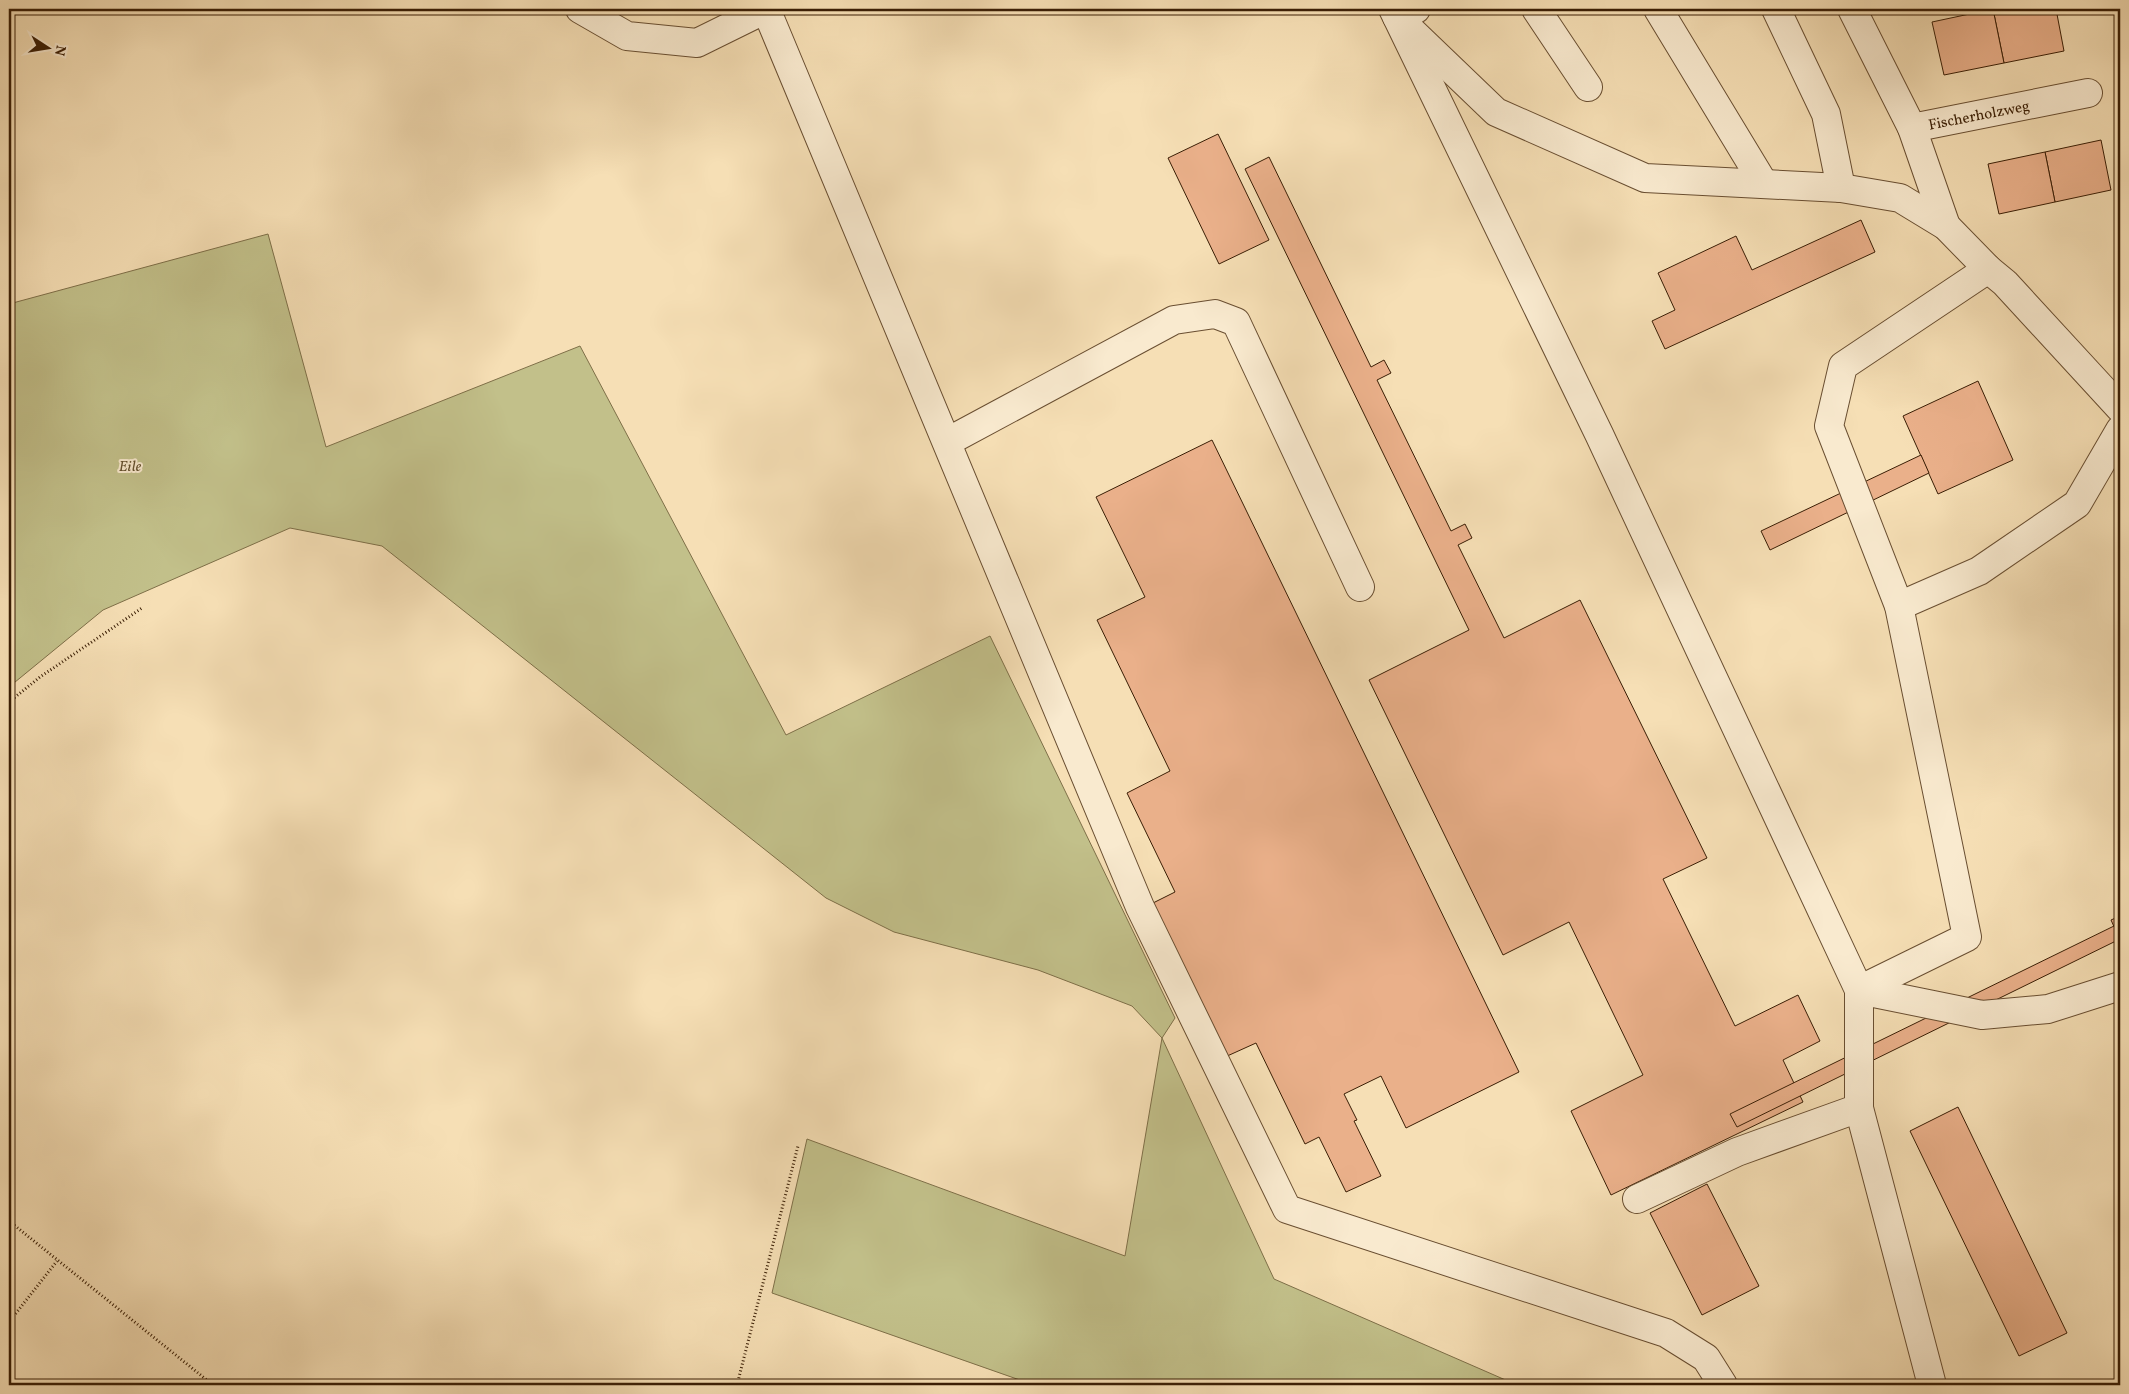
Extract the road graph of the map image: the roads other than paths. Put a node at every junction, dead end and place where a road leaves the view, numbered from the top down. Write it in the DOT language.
graph roads {
  1 [pos="580,9"];
  2 [pos="766,9"];
  3 [pos="1536,9"];
  4 [pos="1658,9"];
  5 [pos="1776,9"];
  6 [pos="1852,9"];
  7 [pos="1402,11"];
  8 [pos="1588,87"];
  9 [pos="2088,93"];
  10 [pos="1912,128"];
  11 [pos="1764,184"];
  12 [pos="1841,188"];
  13 [pos="1946,226"];
  14 [pos="1988,269"];
  15 [pos="2120,408"];
  16 [pos="2120,430"];
  17 [pos="946,442"];
  18 [pos="1360,587"];
  19 [pos="1900,606"];
  20 [pos="2120,986"];
  21 [pos="1859,990"];
  22 [pos="1859,1108"];
  23 [pos="1637,1199"];
  24 [pos="1723,1385"];
  25 [pos="1932,1385"];
  1 -- 2 [label="lane"];
  2 -- 17 [label="lane"];
  3 -- 8 [label="lane"];
  4 -- 11 [label="lane"];
  5 -- 12 [label="lane"];
  6 -- 10 [label="lane, Fischerholzweg"];
  7 -- 11 [label="lane"];
  7 -- 21 [label="lane"];
  9 -- 10 [label="lane, Fischerholzweg"];
  10 -- 13 [label="lane"];
  11 -- 12 [label="lane"];
  12 -- 13 [label="lane"];
  13 -- 14 [label="lane"];
  14 -- 15 [label="lane"];
  14 -- 19 [label="lane"];
  16 -- 19 [label="lane"];
  17 -- 18 [label="lane"];
  17 -- 24 [label="lane"];
  19 -- 21 [label="lane"];
  20 -- 21 [label="lane"];
  21 -- 22 [label="lane"];
  22 -- 23 [label="lane"];
  22 -- 25 [label="lane"];
}
